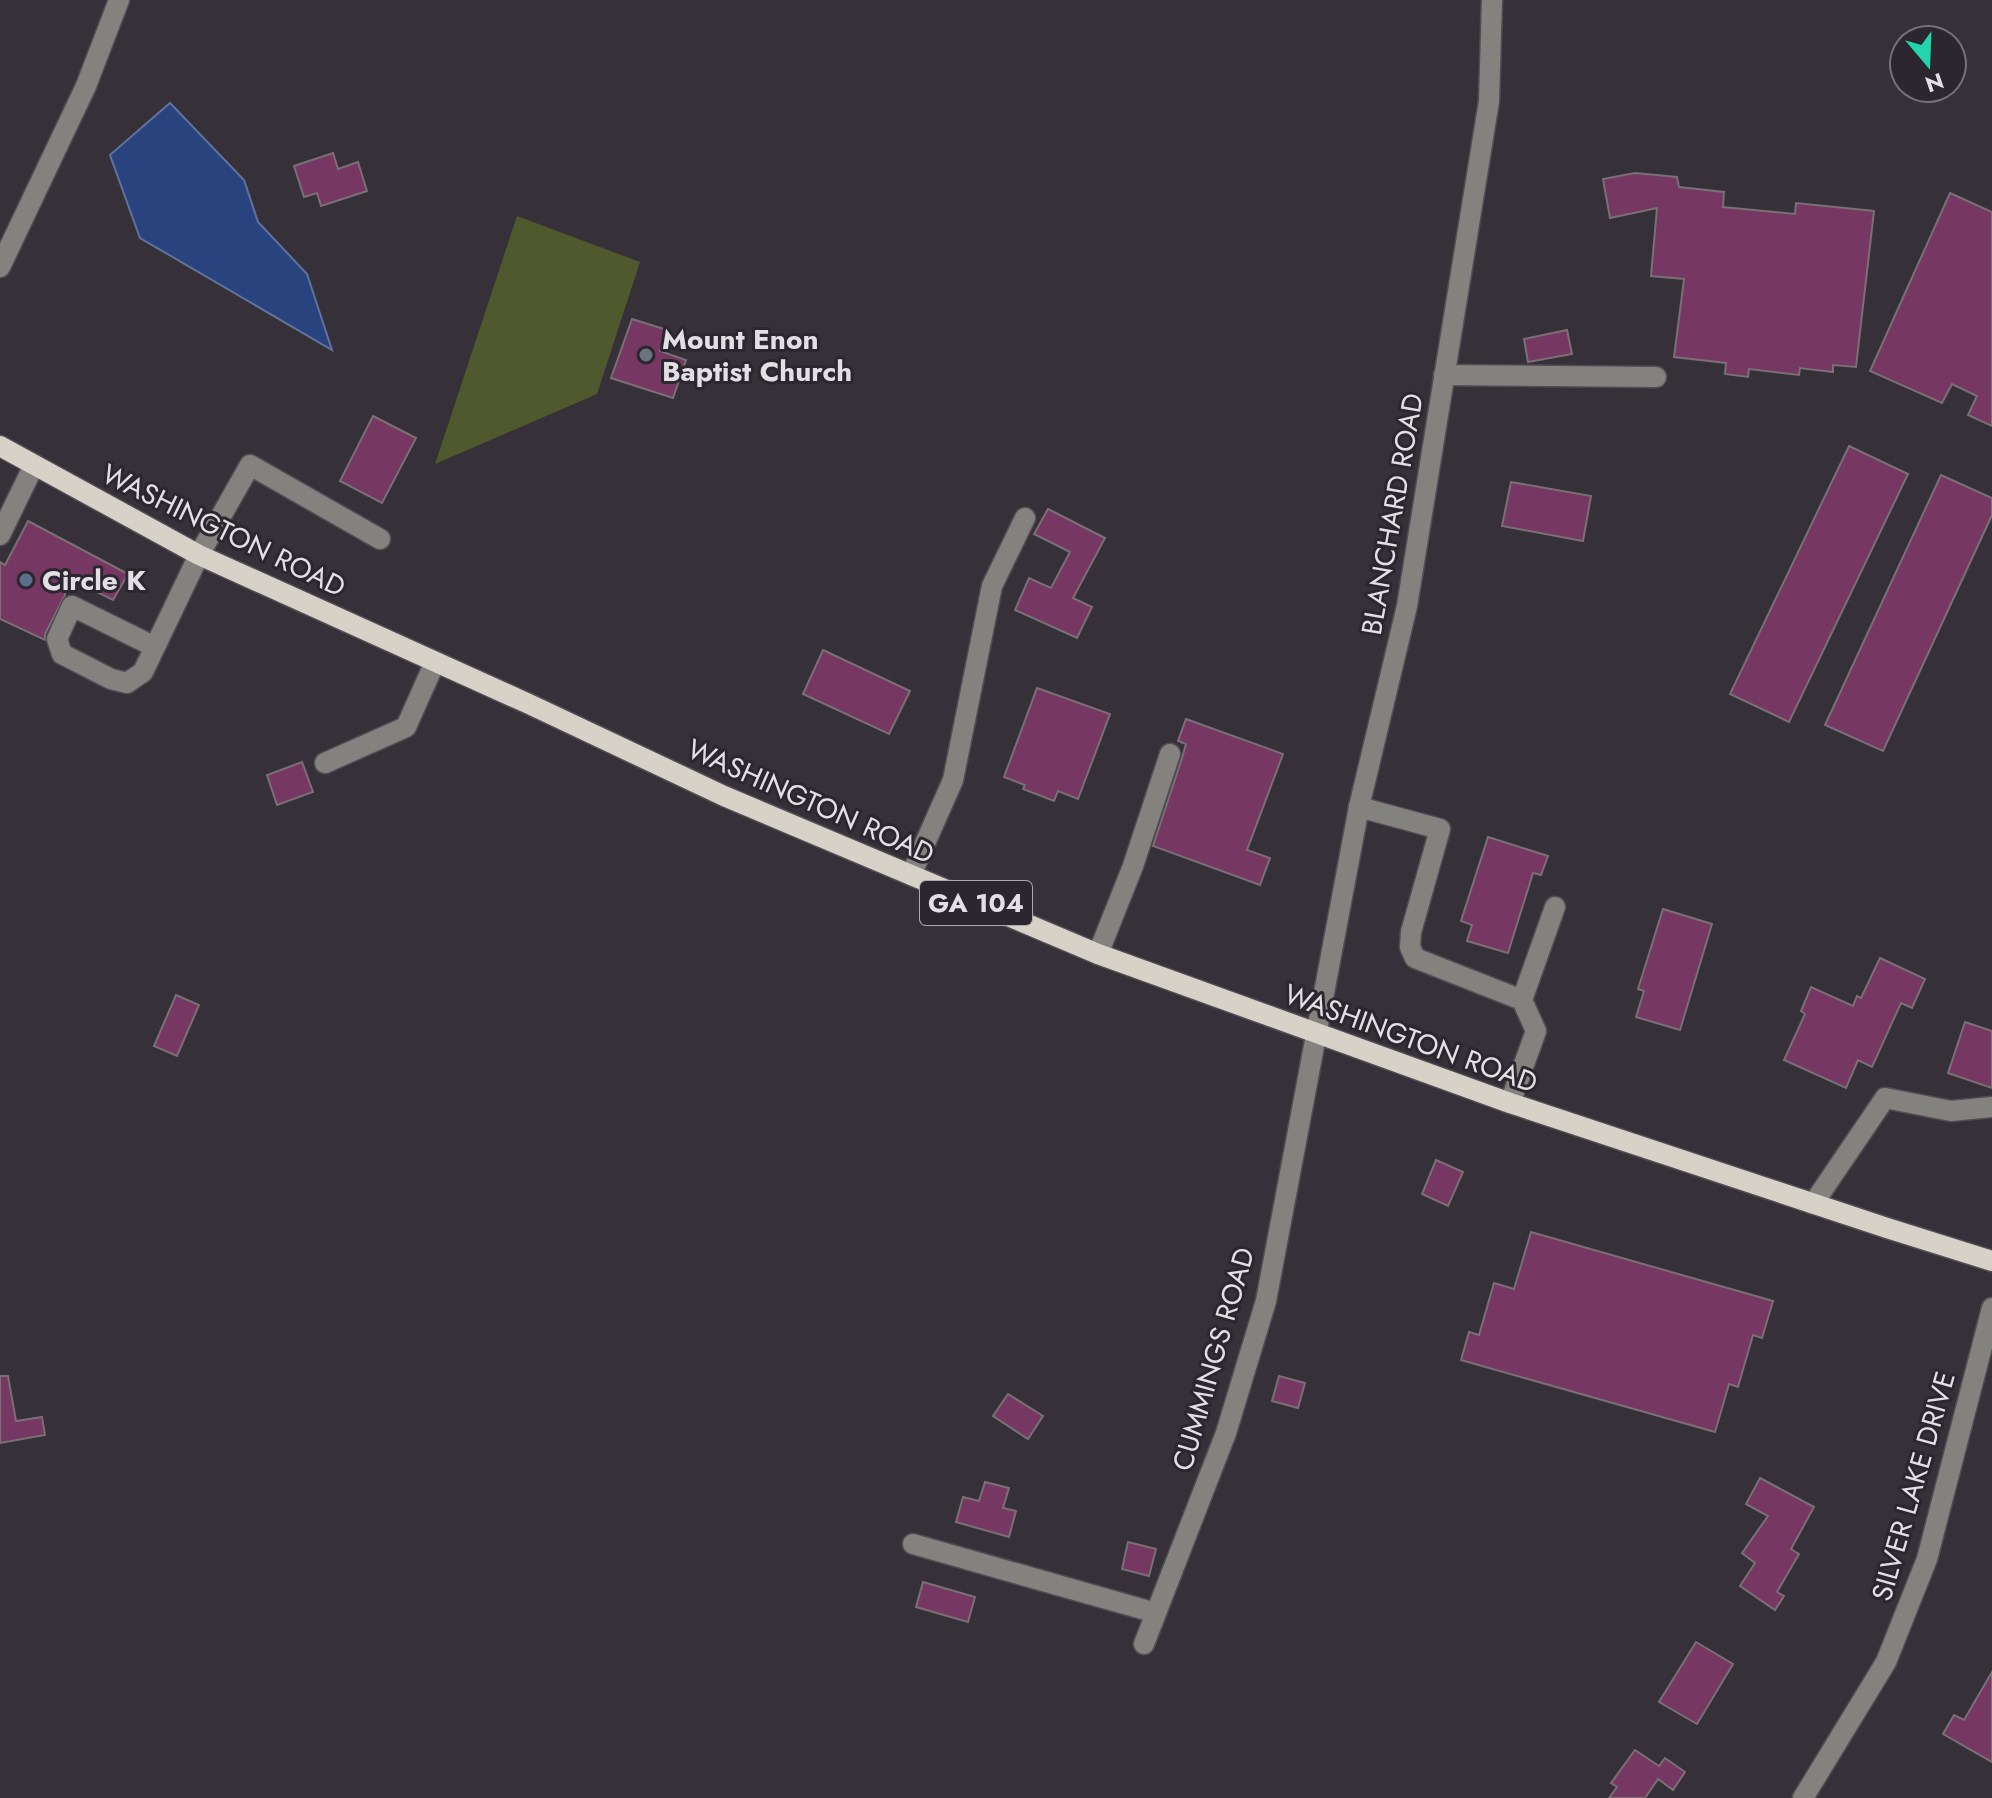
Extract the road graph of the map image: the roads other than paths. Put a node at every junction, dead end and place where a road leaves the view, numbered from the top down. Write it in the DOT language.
graph roads {
  1 [pos="119,0"];
  2 [pos="1492,0"];
  3 [pos="0,267"];
  4 [pos="1444,375"];
  5 [pos="1656,377"];
  6 [pos="0,446"];
  7 [pos="34,465"];
  8 [pos="1025,518"];
  9 [pos="0,535"];
  10 [pos="380,539"];
  11 [pos="199,555"];
  12 [pos="155,647"];
  13 [pos="435,662"];
  14 [pos="1170,754"];
  15 [pos="325,763"];
  16 [pos="1359,807"];
  17 [pos="911,875"];
  18 [pos="1555,907"];
  19 [pos="1098,954"];
  20 [pos="1522,1000"];
  21 [pos="1315,1033"];
  22 [pos="1510,1103"];
  23 [pos="1992,1107"];
  24 [pos="1813,1204"];
  25 [pos="1992,1261"];
  26 [pos="1992,1308"];
  27 [pos="913,1544"];
  28 [pos="1156,1613"];
  29 [pos="1144,1644"];
  30 [pos="1803,1798"];
  1 -- 3 [label="street"];
  2 -- 4 [label="street, BLANCHARD ROAD"];
  4 -- 5 [label="street"];
  4 -- 16 [label="street, BLANCHARD ROAD"];
  6 -- 7 [label="main road, WASHINGTON ROAD / GA 104"];
  7 -- 9 [label="street"];
  7 -- 11 [label="main road, WASHINGTON ROAD / GA 104"];
  8 -- 17 [label="street"];
  10 -- 11 [label="street"];
  11 -- 12 [label="street"];
  11 -- 13 [label="main road, WASHINGTON ROAD / GA 104"];
  12 -- 12 [label="street"];
  13 -- 15 [label="street"];
  13 -- 17 [label="main road, WASHINGTON ROAD / GA 104"];
  14 -- 19 [label="street"];
  16 -- 20 [label="street"];
  16 -- 21 [label="street, BLANCHARD ROAD"];
  17 -- 19 [label="main road, WASHINGTON ROAD / GA 104"];
  18 -- 20 [label="street"];
  19 -- 21 [label="main road, WASHINGTON ROAD / GA 104"];
  20 -- 22 [label="street"];
  21 -- 22 [label="main road, WASHINGTON ROAD / GA 104"];
  21 -- 28 [label="street, CUMMINGS ROAD"];
  22 -- 24 [label="main road, WASHINGTON ROAD / GA 104"];
  23 -- 24 [label="street"];
  24 -- 25 [label="main road, WASHINGTON ROAD / GA 104"];
  26 -- 30 [label="street, SILVER LAKE DRIVE"];
  27 -- 28 [label="street"];
  28 -- 29 [label="street, CUMMINGS ROAD"];
}
